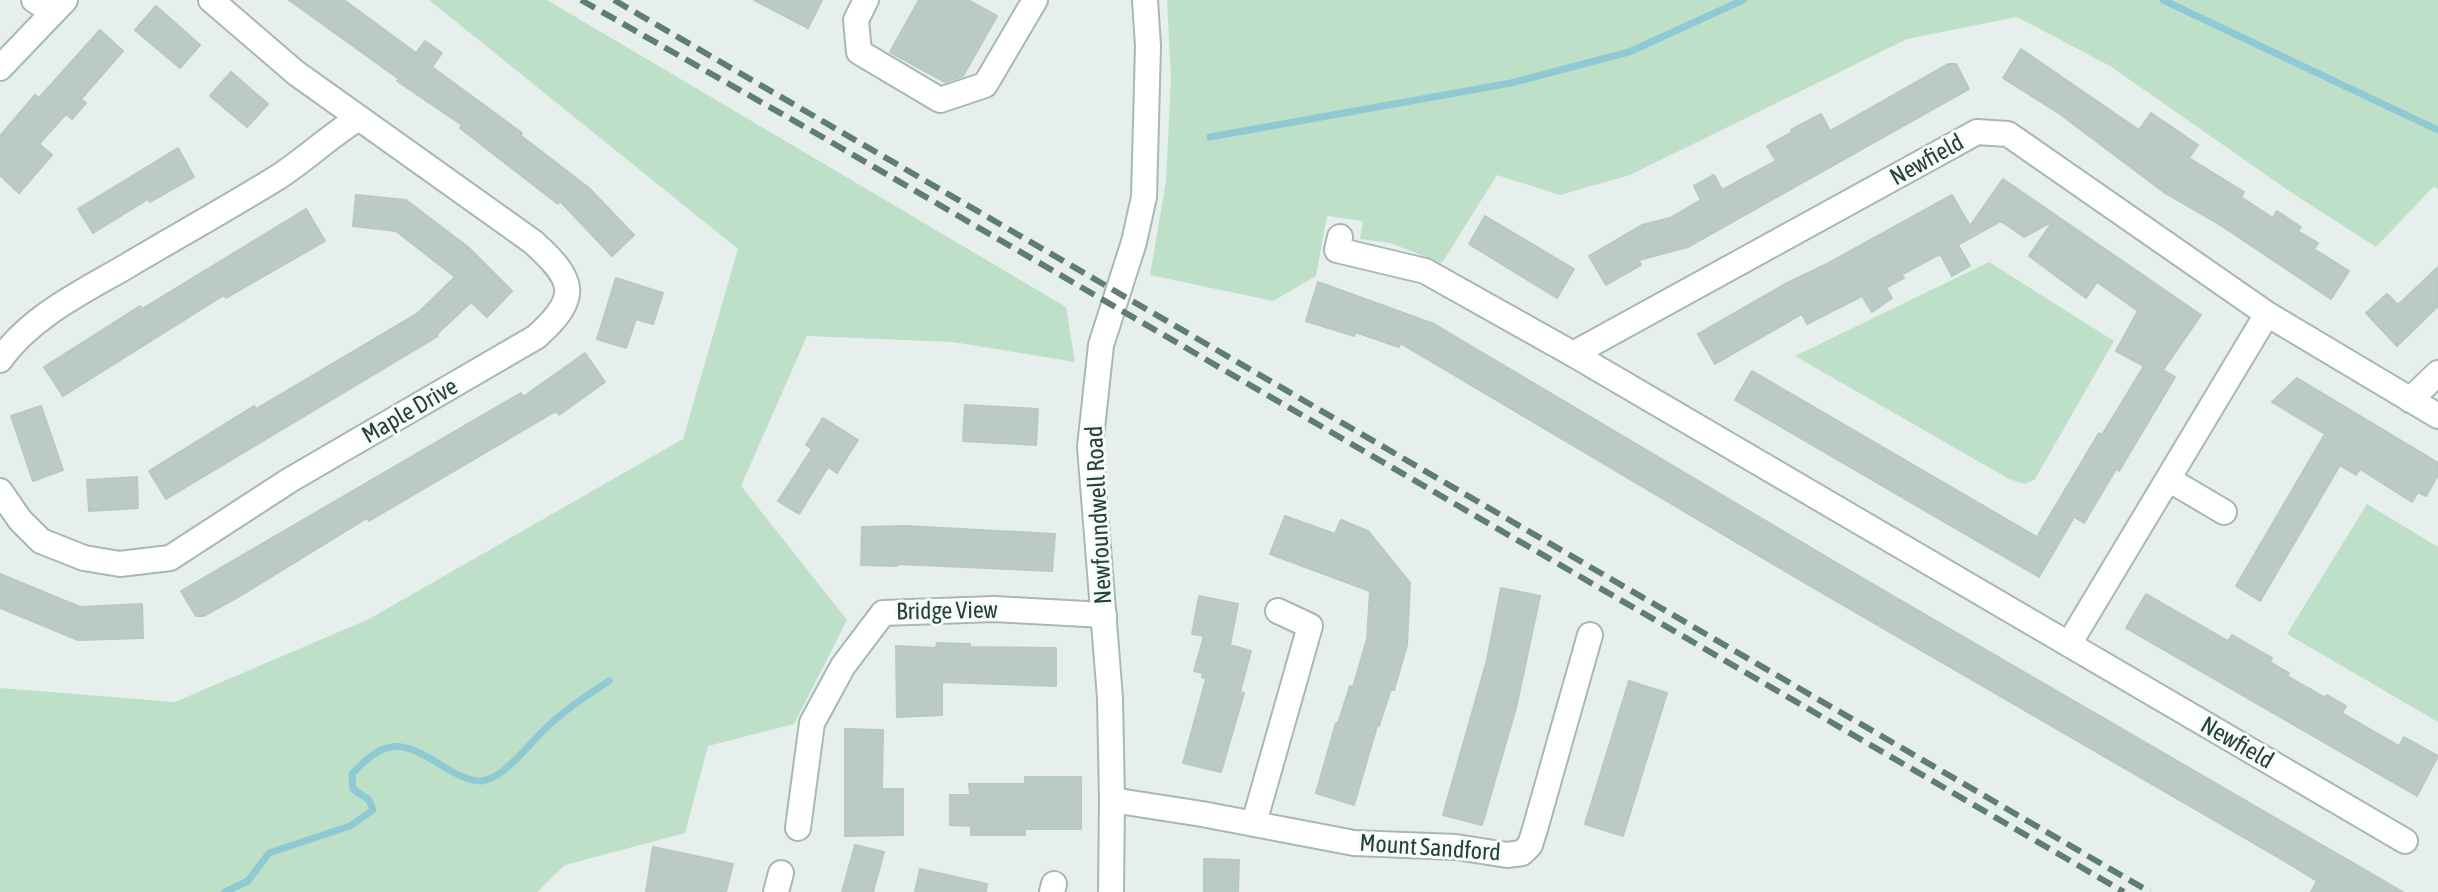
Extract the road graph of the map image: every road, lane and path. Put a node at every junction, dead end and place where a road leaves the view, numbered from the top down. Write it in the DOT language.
graph roads {
  1 [pos="211,0"];
  2 [pos="866,0"];
  3 [pos="1035,0"];
  4 [pos="1145,0"];
  5 [pos="51,4"];
  6 [pos="0,68"];
  7 [pos="359,118"];
  8 [pos="1340,237"];
  9 [pos="2267,314"];
  10 [pos="1573,354"];
  11 [pos="0,360"];
  12 [pos="2438,373"];
  13 [pos="2410,400"];
  14 [pos="2438,416"];
  15 [pos="2168,479"];
  16 [pos="0,491"];
  17 [pos="2224,512"];
  18 [pos="1278,611"];
  19 [pos="1104,615"];
  20 [pos="1590,635"];
  21 [pos="2069,644"];
  22 [pos="1112,800"];
  23 [pos="1254,823"];
  24 [pos="798,828"];
  25 [pos="2405,841"];
  26 [pos="1111,892"];
  1 -- 7 [label="street, Maple Drive"];
  2 -- 3 [label="street"];
  4 -- 19 [label="street, Newfoundwell Road"];
  5 -- 6 [label="street"];
  7 -- 11 [label="street"];
  7 -- 16 [label="street, Maple Drive"];
  8 -- 10 [label="street, Newfield"];
  9 -- 10 [label="street, Newfield"];
  9 -- 13 [label="street, Newfield"];
  9 -- 15 [label="street"];
  10 -- 21 [label="street, Newfield"];
  12 -- 13 [label="street"];
  13 -- 14 [label="street, Newfield"];
  15 -- 17 [label="street"];
  15 -- 21 [label="street"];
  18 -- 23 [label="street"];
  19 -- 22 [label="street, Newfoundwell Road"];
  19 -- 24 [label="street, Bridge View"];
  20 -- 23 [label="street, Mount Sandford"];
  21 -- 25 [label="street, Newfield"];
  22 -- 23 [label="street, Mount Sandford"];
  22 -- 26 [label="street, Newfoundwell Road"];
}
